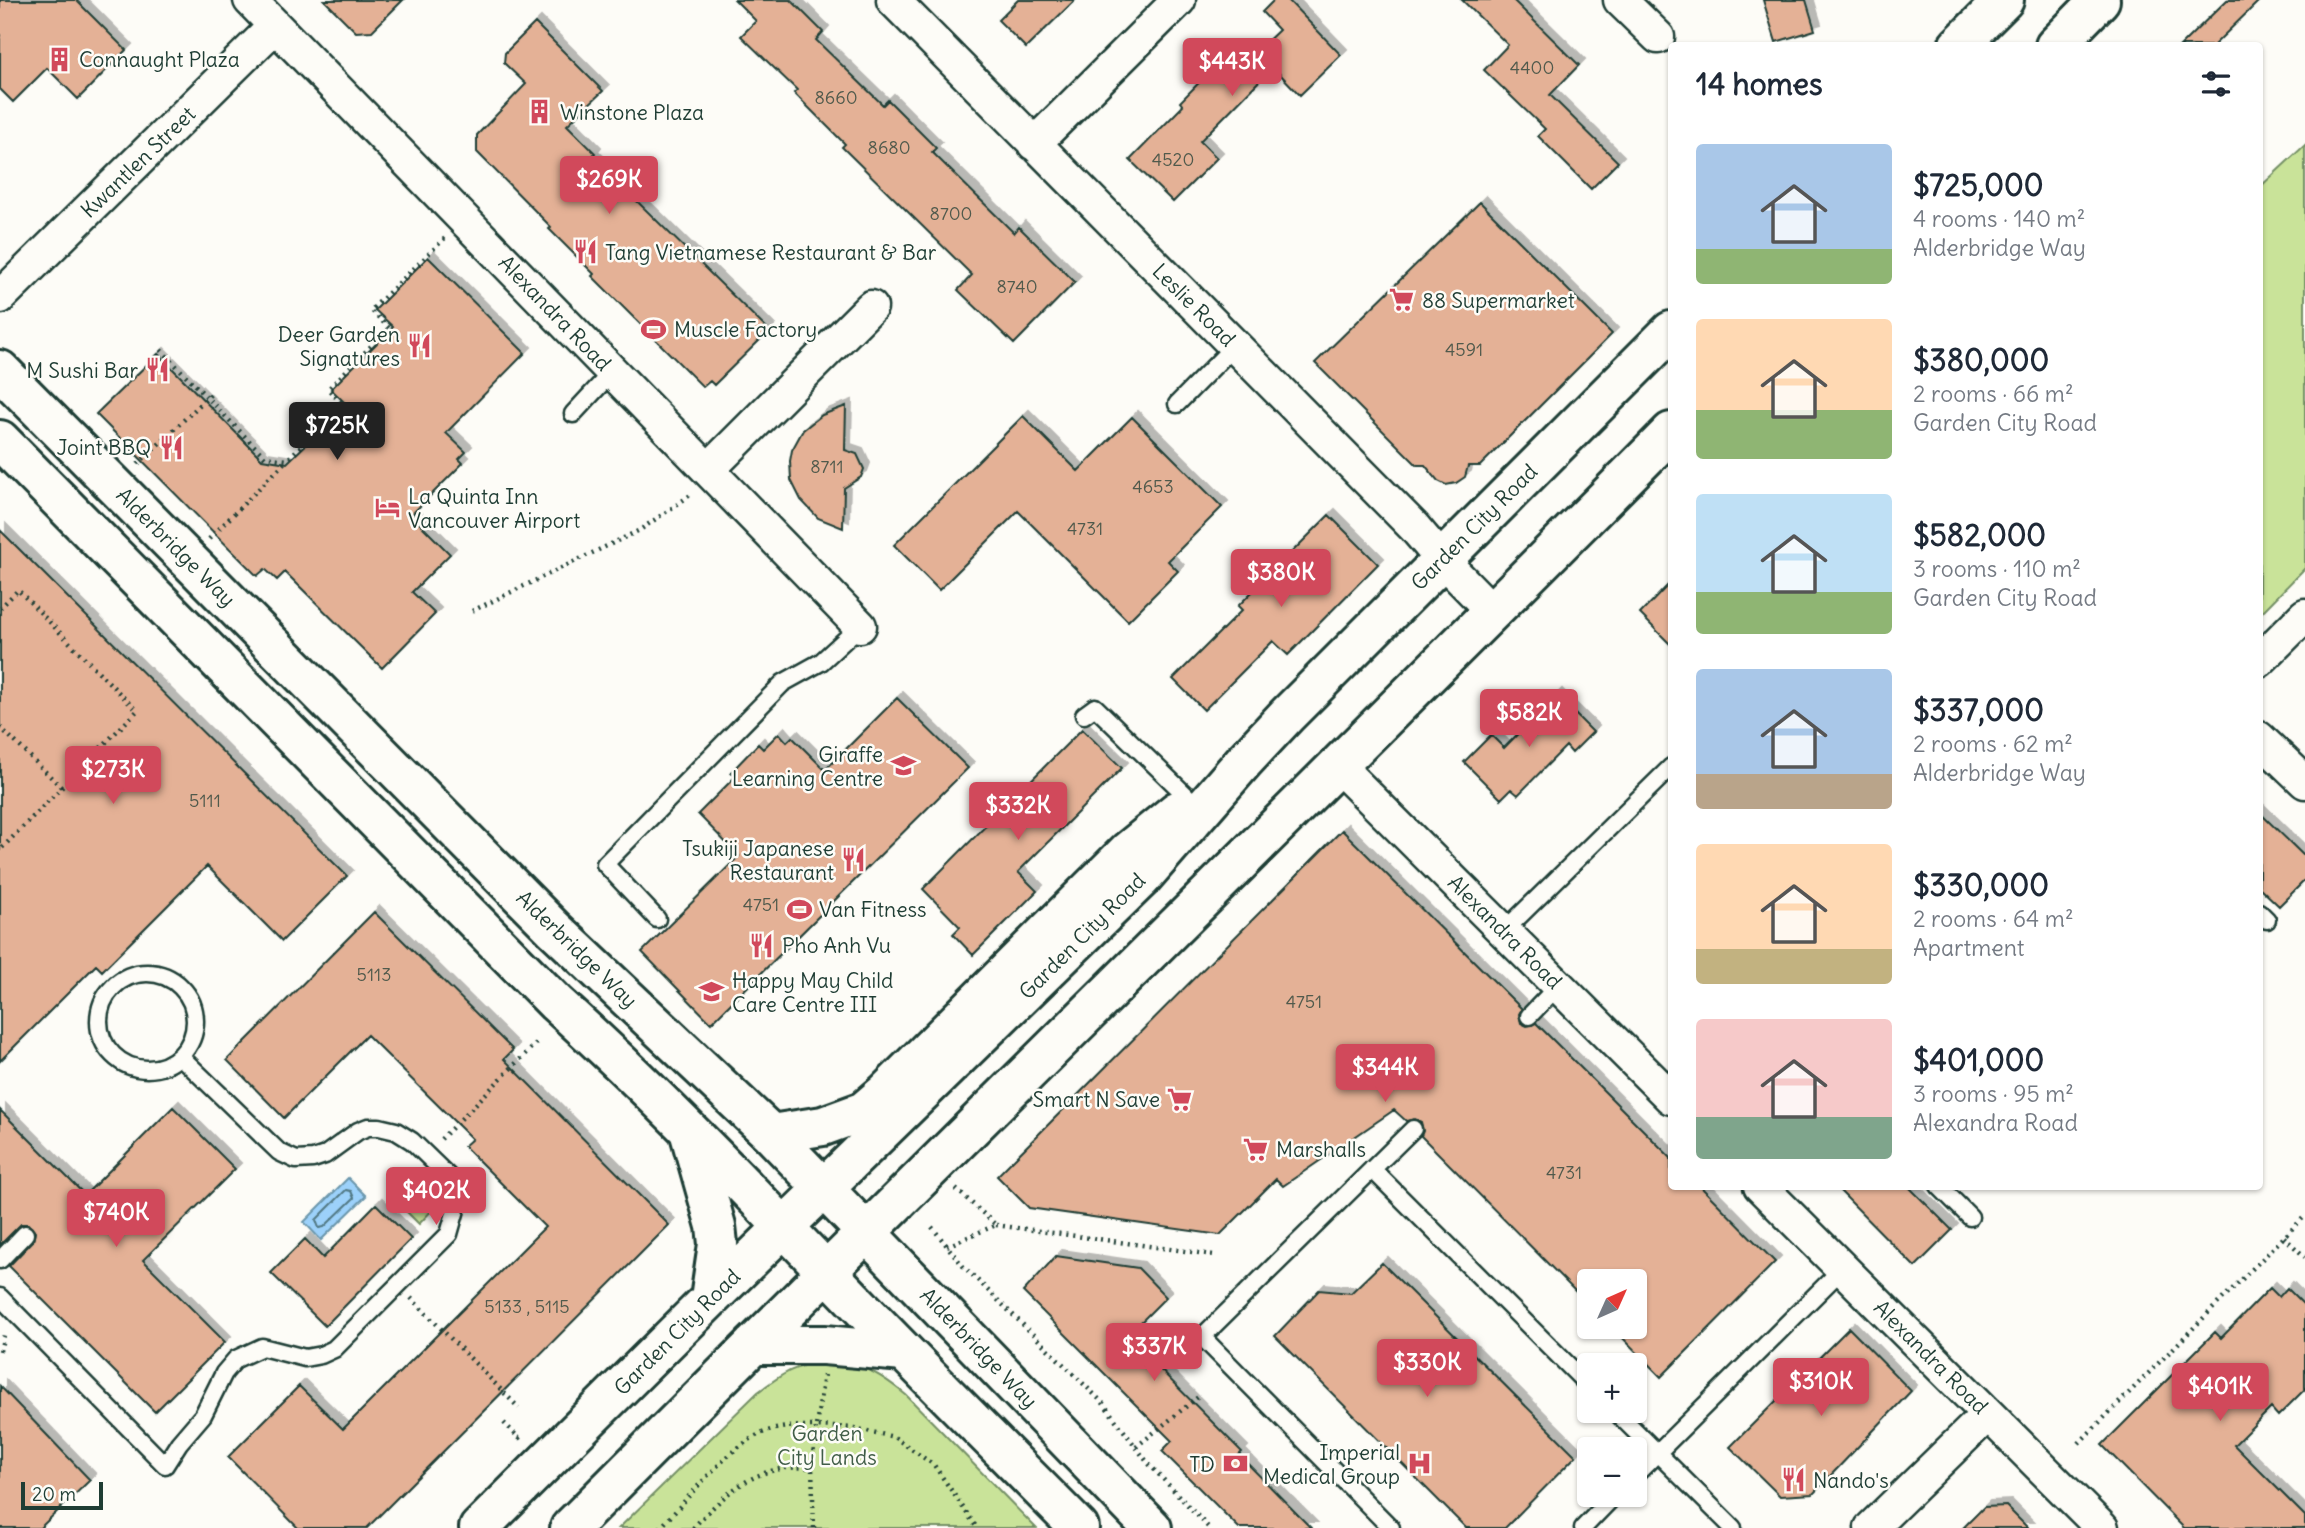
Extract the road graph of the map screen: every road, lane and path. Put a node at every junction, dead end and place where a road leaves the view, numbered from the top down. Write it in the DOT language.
graph roads {
  1 [pos="250,0"];
  2 [pos="892,0"];
  3 [pos="1179,0"];
  4 [pos="1620,0"];
  5 [pos="2004,0"];
  6 [pos="2100,0"];
  7 [pos="275,26"];
  8 [pos="1658,37"];
  9 [pos="1962,42"];
  10 [pos="2058,42"];
  11 [pos="1034,145"];
  12 [pos="446,237"];
  13 [pos="0,297"];
  14 [pos="871,307"];
  15 [pos="1668,334"];
  16 [pos="1235,345"];
  17 [pos="160,350"];
  18 [pos="0,370"];
  19 [pos="612,372"];
  20 [pos="213,391"];
  21 [pos="207,397"];
  22 [pos="1177,404"];
  23 [pos="573,414"];
  24 [pos="1668,435"];
  25 [pos="0,440"];
  26 [pos="287,460"];
  27 [pos="133,469"];
  28 [pos="708,470"];
  29 [pos="205,542"];
  30 [pos="1442,560"];
  31 [pos="0,608"];
  32 [pos="472,611"];
  33 [pos="1493,612"];
  34 [pos="2305,615"];
  35 [pos="860,626"];
  36 [pos="2263,657"];
  37 [pos="1084,715"];
  38 [pos="0,727"];
  39 [pos="2263,742"];
  40 [pos="1338,766"];
  41 [pos="1668,770"];
  42 [pos="2305,782"];
  43 [pos="62,788"];
  44 [pos="1196,805"];
  45 [pos="0,850"];
  46 [pos="657,919"];
  47 [pos="1504,931"];
  48 [pos="1558,986"];
  49 [pos="1529,1016"];
  50 [pos="536,1042"];
  51 [pos="180,1056"];
  52 [pos="1668,1095"];
  53 [pos="689,1128"];
  54 [pos="1413,1129"];
  55 [pos="771,1134"];
  56 [pos="425,1154"];
  57 [pos="1372,1170"];
  58 [pos="824,1188"];
  59 [pos="956,1188"];
  60 [pos="1764,1190"];
  61 [pos="1943,1190"];
  62 [pos="2305,1216"];
  63 [pos="1970,1217"];
  64 [pos="996,1225"];
  65 [pos="784,1227"];
  66 [pos="932,1227"];
  67 [pos="867,1232"];
  68 [pos="25,1234"];
  69 [pos="2284,1237"];
  70 [pos="947,1246"];
  71 [pos="1214,1255"];
  72 [pos="2305,1257"];
  73 [pos="0,1260"];
  74 [pos="1842,1269"];
  75 [pos="826,1271"];
  76 [pos="398,1285"];
  77 [pos="0,1297"];
  78 [pos="709,1299"];
  79 [pos="7,1320"];
  80 [pos="753,1345"];
  81 [pos="0,1351"];
  82 [pos="904,1352"];
  83 [pos="825,1367"];
  84 [pos="1577,1373"];
  85 [pos="1198,1397"];
  86 [pos="519,1408"];
  87 [pos="1988,1414"];
  88 [pos="504,1423"];
  89 [pos="1627,1423"];
  90 [pos="816,1426"];
  91 [pos="527,1431"];
  92 [pos="2079,1443"];
  93 [pos="1136,1447"];
  94 [pos="1658,1454"];
  95 [pos="1647,1464"];
  96 [pos="812,1468"];
  97 [pos="1603,1507"];
  98 [pos="479,1528"];
  99 [pos="570,1528"];
  100 [pos="660,1528"];
  101 [pos="693,1528"];
  102 [pos="814,1528"];
  103 [pos="977,1528"];
  104 [pos="1079,1528"];
  105 [pos="1153,1528"];
  106 [pos="1209,1528"];
  107 [pos="1391,1528"];
  108 [pos="1583,1528"];
  109 [pos="1733,1528"];
  110 [pos="1871,1528"];
  111 [pos="2102,1528"];
  1 -- 7 [label="street, Alexandra Road"];
  2 -- 11 [label="street, Leslie Road"];
  3 -- 11 [label="street"];
  4 -- 8 [label="street"];
  5 -- 9 [label="main road"];
  6 -- 10 [label="main road"];
  7 -- 13 [label="street, Kwantlen Street"];
  7 -- 19 [label="street, Alexandra Road"];
  11 -- 16 [label="street, Leslie Road"];
  12 -- 26 [label="path"];
  14 -- 28 [label="street"];
  15 -- 30 [label="main road, Garden City Road"];
  16 -- 22 [label="lane"];
  16 -- 30 [label="street, Leslie Road"];
  17 -- 21 [label="path"];
  18 -- 55 [label="main road, Alderbridge Way"];
  19 -- 23 [label="lane"];
  19 -- 28 [label="street, Alexandra Road"];
  20 -- 21 [label="path"];
  21 -- 26 [label="path"];
  21 -- 27 [label="path"];
  24 -- 33 [label="main road"];
  25 -- 53 [label="main road"];
  26 -- 29 [label="path"];
  28 -- 32 [label="path"];
  28 -- 35 [label="street, Alexandra Road"];
  30 -- 33 [label="street, Leslie Road"];
  30 -- 44 [label="main road, Garden City Road"];
  31 -- 43 [label="path"];
  33 -- 40 [label="main road"];
  34 -- 36 [label="street"];
  35 -- 46 [label="lane"];
  37 -- 44 [label="lane"];
  38 -- 43 [label="path"];
  39 -- 42 [label="street"];
  40 -- 47 [label="street, Alexandra Road"];
  40 -- 67 [label="main road"];
  41 -- 47 [label="lane"];
  43 -- 45 [label="path"];
  44 -- 55 [label="main road"];
  44 -- 58 [label="main road, Garden City Road"];
  47 -- 48 [label="street, Alexandra Road"];
  48 -- 49 [label="lane"];
  48 -- 52 [label="street, Alexandra Road"];
  50 -- 56 [label="path"];
  51 -- 51 [label="lane"];
  51 -- 56 [label="lane"];
  53 -- 65 [label="main road"];
  53 -- 78 [label="main road"];
  54 -- 57 [label="lane"];
  55 -- 58 [label="main road, Alderbridge Way"];
  56 -- 76 [label="lane"];
  57 -- 84 [label="lane"];
  57 -- 107 [label="lane"];
  58 -- 65 [label="main road, Garden City Road"];
  58 -- 67 [label="main road, Alderbridge Way"];
  59 -- 64 [label="path"];
  60 -- 74 [label="street, Alexandra Road"];
  61 -- 63 [label="lane"];
  62 -- 69 [label="path"];
  64 -- 70 [label="path"];
  64 -- 71 [label="path"];
  65 -- 75 [label="main road"];
  65 -- 78 [label="main road, Garden City Road"];
  66 -- 70 [label="path"];
  67 -- 75 [label="main road"];
  67 -- 105 [label="main road, Alderbridge Way"];
  68 -- 73 [label="lane"];
  69 -- 72 [label="path"];
  69 -- 92 [label="path"];
  70 -- 93 [label="path"];
  74 -- 87 [label="street, Alexandra Road"];
  74 -- 94 [label="lane"];
  75 -- 80 [label="main road"];
  75 -- 82 [label="main road"];
  76 -- 77 [label="lane"];
  76 -- 86 [label="path"];
  78 -- 98 [label="main road, Garden City Road"];
  79 -- 81 [label="path"];
  80 -- 82 [label="main road"];
  80 -- 99 [label="main road"];
  82 -- 104 [label="main road"];
  83 -- 90 [label="path"];
  85 -- 93 [label="path"];
  87 -- 110 [label="street"];
  87 -- 111 [label="street, Alexandra Road"];
  88 -- 91 [label="path"];
  89 -- 94 [label="lane"];
  90 -- 96 [label="path"];
  90 -- 100 [label="path"];
  90 -- 103 [label="path"];
  93 -- 106 [label="path"];
  94 -- 95 [label="lane"];
  94 -- 109 [label="lane"];
  96 -- 101 [label="path"];
  96 -- 102 [label="path"];
  97 -- 108 [label="lane"];
}
